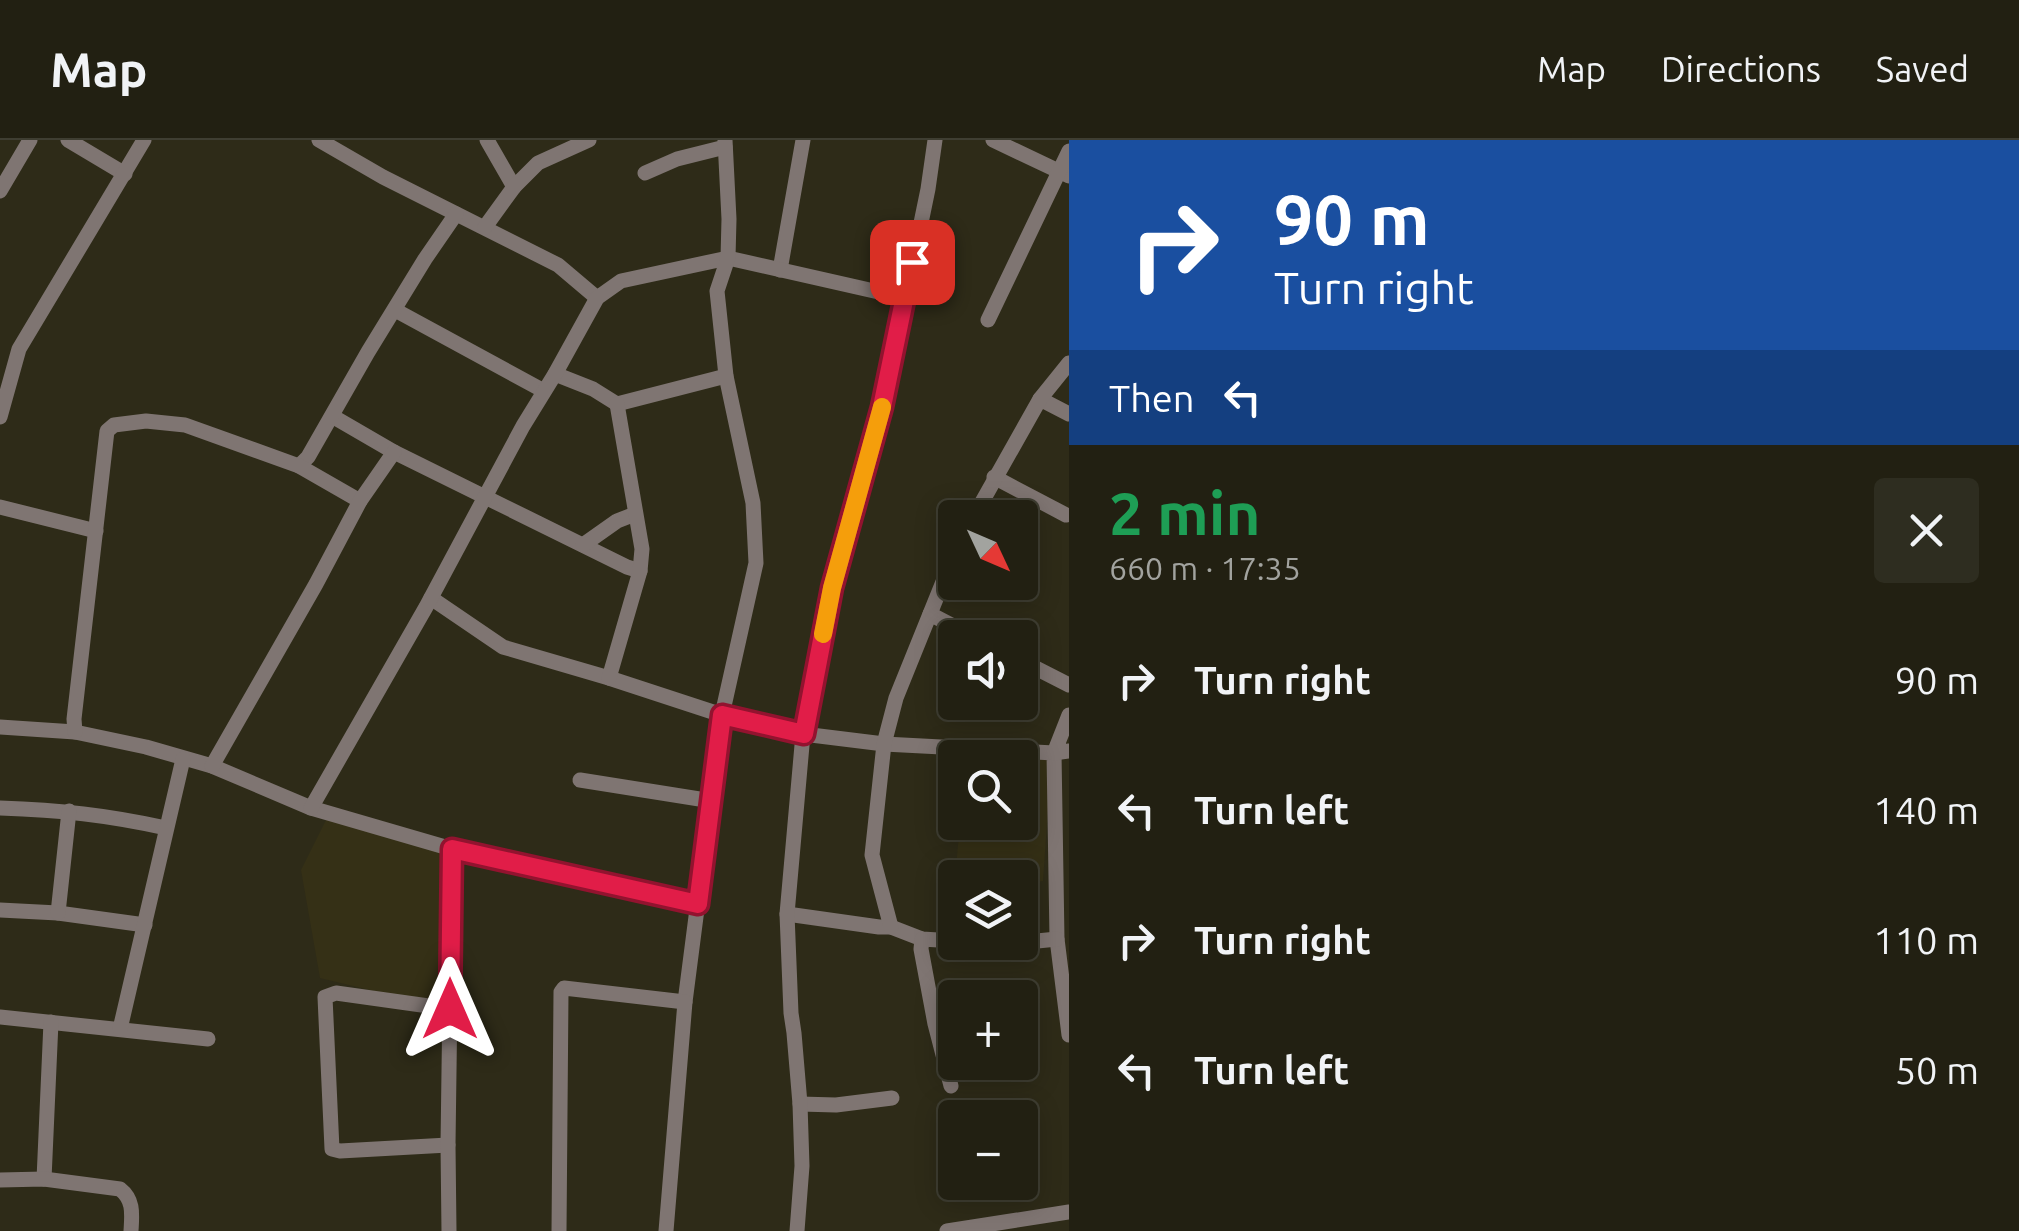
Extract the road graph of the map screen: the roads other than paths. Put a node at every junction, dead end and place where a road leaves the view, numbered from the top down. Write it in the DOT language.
graph roads {
  1 [pos="30,140"];
  2 [pos="68,140"];
  3 [pos="144,140"];
  4 [pos="319,140"];
  5 [pos="488,140"];
  6 [pos="589,140"];
  7 [pos="804,140"];
  8 [pos="935,140"];
  9 [pos="993,140"];
  10 [pos="725,144"];
  11 [pos="1027,147"];
  12 [pos="1069,151"];
  13 [pos="644,173"];
  14 [pos="125,174"];
  15 [pos="1064,174"];
  16 [pos="514,187"];
  17 [pos="0,191"];
  18 [pos="456,214"];
  19 [pos="484,227"];
  20 [pos="728,258"];
  21 [pos="780,270"];
  22 [pos="596,298"];
  23 [pos="905,298"];
  24 [pos="395,310"];
  25 [pos="988,320"];
  26 [pos="1069,363"];
  27 [pos="555,374"];
  28 [pos="726,376"];
  29 [pos="544,391"];
  30 [pos="1040,399"];
  31 [pos="616,404"];
  32 [pos="1069,414"];
  33 [pos="0,415"];
  34 [pos="332,416"];
  35 [pos="394,452"];
  36 [pos="299,466"];
  37 [pos="994,476"];
  38 [pos="484,498"];
  39 [pos="982,500"];
  40 [pos="360,501"];
  41 [pos="0,508"];
  42 [pos="635,514"];
  43 [pos="1066,515"];
  44 [pos="96,531"];
  45 [pos="583,545"];
  46 [pos="640,571"];
  47 [pos="938,594"];
  48 [pos="431,598"];
  49 [pos="930,614"];
  50 [pos="942,620"];
  51 [pos="1038,669"];
  52 [pos="608,678"];
  53 [pos="1069,684"];
  54 [pos="722,715"];
  55 [pos="1069,715"];
  56 [pos="0,727"];
  57 [pos="75,732"];
  58 [pos="804,734"];
  59 [pos="884,744"];
  60 [pos="1062,752"];
  61 [pos="183,759"];
  62 [pos="212,766"];
  63 [pos="580,780"];
  64 [pos="712,801"];
  65 [pos="0,808"];
  66 [pos="310,808"];
  67 [pos="69,811"];
  68 [pos="166,828"];
  69 [pos="452,849"];
  70 [pos="1062,868"];
  71 [pos="698,904"];
  72 [pos="0,910"];
  73 [pos="58,913"];
  74 [pos="787,914"];
  75 [pos="145,925"];
  76 [pos="891,927"];
  77 [pos="922,939"];
  78 [pos="938,939"];
  79 [pos="1057,939"];
  80 [pos="1038,941"];
  81 [pos="685,1002"];
  82 [pos="450,1009"];
  83 [pos="0,1017"];
  84 [pos="51,1022"];
  85 [pos="120,1029"];
  86 [pos="1069,1035"];
  87 [pos="208,1039"];
  88 [pos="950,1086"];
  89 [pos="892,1098"];
  90 [pos="800,1104"];
  91 [pos="448,1145"];
  92 [pos="0,1180"];
  93 [pos="44,1180"];
  94 [pos="1069,1212"];
  95 [pos="131,1231"];
  96 [pos="449,1231"];
  97 [pos="559,1231"];
  98 [pos="666,1231"];
  99 [pos="797,1231"];
  100 [pos="947,1231"];
  1 -- 17 [label="street"];
  2 -- 14 [label="street"];
  3 -- 14 [label="street"];
  4 -- 18 [label="street"];
  5 -- 16 [label="street"];
  6 -- 16 [label="street"];
  7 -- 21 [label="street"];
  8 -- 23 [label="street"];
  9 -- 11 [label="street"];
  10 -- 13 [label="street"];
  10 -- 20 [label="street"];
  11 -- 15 [label="street"];
  12 -- 15 [label="street"];
  14 -- 33 [label="street"];
  15 -- 25 [label="street"];
  16 -- 19 [label="street"];
  18 -- 19 [label="street"];
  18 -- 24 [label="street"];
  19 -- 22 [label="street"];
  20 -- 21 [label="street"];
  20 -- 22 [label="street"];
  20 -- 28 [label="street"];
  21 -- 23 [label="street"];
  22 -- 27 [label="street"];
  23 -- 58 [label="street"];
  24 -- 29 [label="street"];
  24 -- 34 [label="street"];
  26 -- 30 [label="street"];
  27 -- 29 [label="street"];
  27 -- 31 [label="street"];
  28 -- 31 [label="street"];
  28 -- 54 [label="street"];
  29 -- 38 [label="street"];
  30 -- 32 [label="street"];
  30 -- 37 [label="street"];
  31 -- 42 [label="street"];
  34 -- 35 [label="street"];
  34 -- 36 [label="street"];
  35 -- 38 [label="street"];
  35 -- 40 [label="street"];
  36 -- 40 [label="street"];
  36 -- 44 [label="street"];
  37 -- 39 [label="street"];
  37 -- 43 [label="street"];
  38 -- 45 [label="street"];
  38 -- 48 [label="street"];
  40 -- 62 [label="street"];
  41 -- 44 [label="street"];
  42 -- 45 [label="street"];
  42 -- 46 [label="street"];
  44 -- 57 [label="street"];
  45 -- 46 [label="street"];
  46 -- 52 [label="street"];
  47 -- 49 [label="street"];
  48 -- 52 [label="street"];
  48 -- 66 [label="street"];
  49 -- 50 [label="street"];
  49 -- 59 [label="street"];
  51 -- 53 [label="street"];
  52 -- 54 [label="street"];
  54 -- 58 [label="street"];
  54 -- 64 [label="street"];
  55 -- 60 [label="street"];
  56 -- 57 [label="street"];
  57 -- 61 [label="street"];
  58 -- 59 [label="street"];
  58 -- 74 [label="street"];
  59 -- 60 [label="street"];
  59 -- 76 [label="street"];
  60 -- 70 [label="street"];
  61 -- 62 [label="street"];
  61 -- 68 [label="street"];
  62 -- 66 [label="street"];
  63 -- 64 [label="street"];
  64 -- 71 [label="street"];
  65 -- 67 [label="street"];
  66 -- 69 [label="street"];
  67 -- 68 [label="street"];
  67 -- 73 [label="street"];
  68 -- 75 [label="street"];
  69 -- 71 [label="street"];
  69 -- 82 [label="street"];
  70 -- 79 [label="street"];
  71 -- 81 [label="street"];
  72 -- 73 [label="street"];
  73 -- 75 [label="street"];
  74 -- 76 [label="street"];
  74 -- 90 [label="street"];
  75 -- 85 [label="street"];
  76 -- 77 [label="street"];
  77 -- 78 [label="street"];
  77 -- 88 [label="street"];
  79 -- 80 [label="street"];
  79 -- 86 [label="street"];
  81 -- 97 [label="street"];
  81 -- 98 [label="street"];
  82 -- 91 [label="street"];
  82 -- 91 [label="street"];
  83 -- 84 [label="street"];
  84 -- 85 [label="street"];
  84 -- 93 [label="street"];
  85 -- 87 [label="street"];
  89 -- 90 [label="street"];
  90 -- 99 [label="street"];
  91 -- 96 [label="street"];
  92 -- 93 [label="street"];
  93 -- 95 [label="street"];
  94 -- 100 [label="street"];
}
